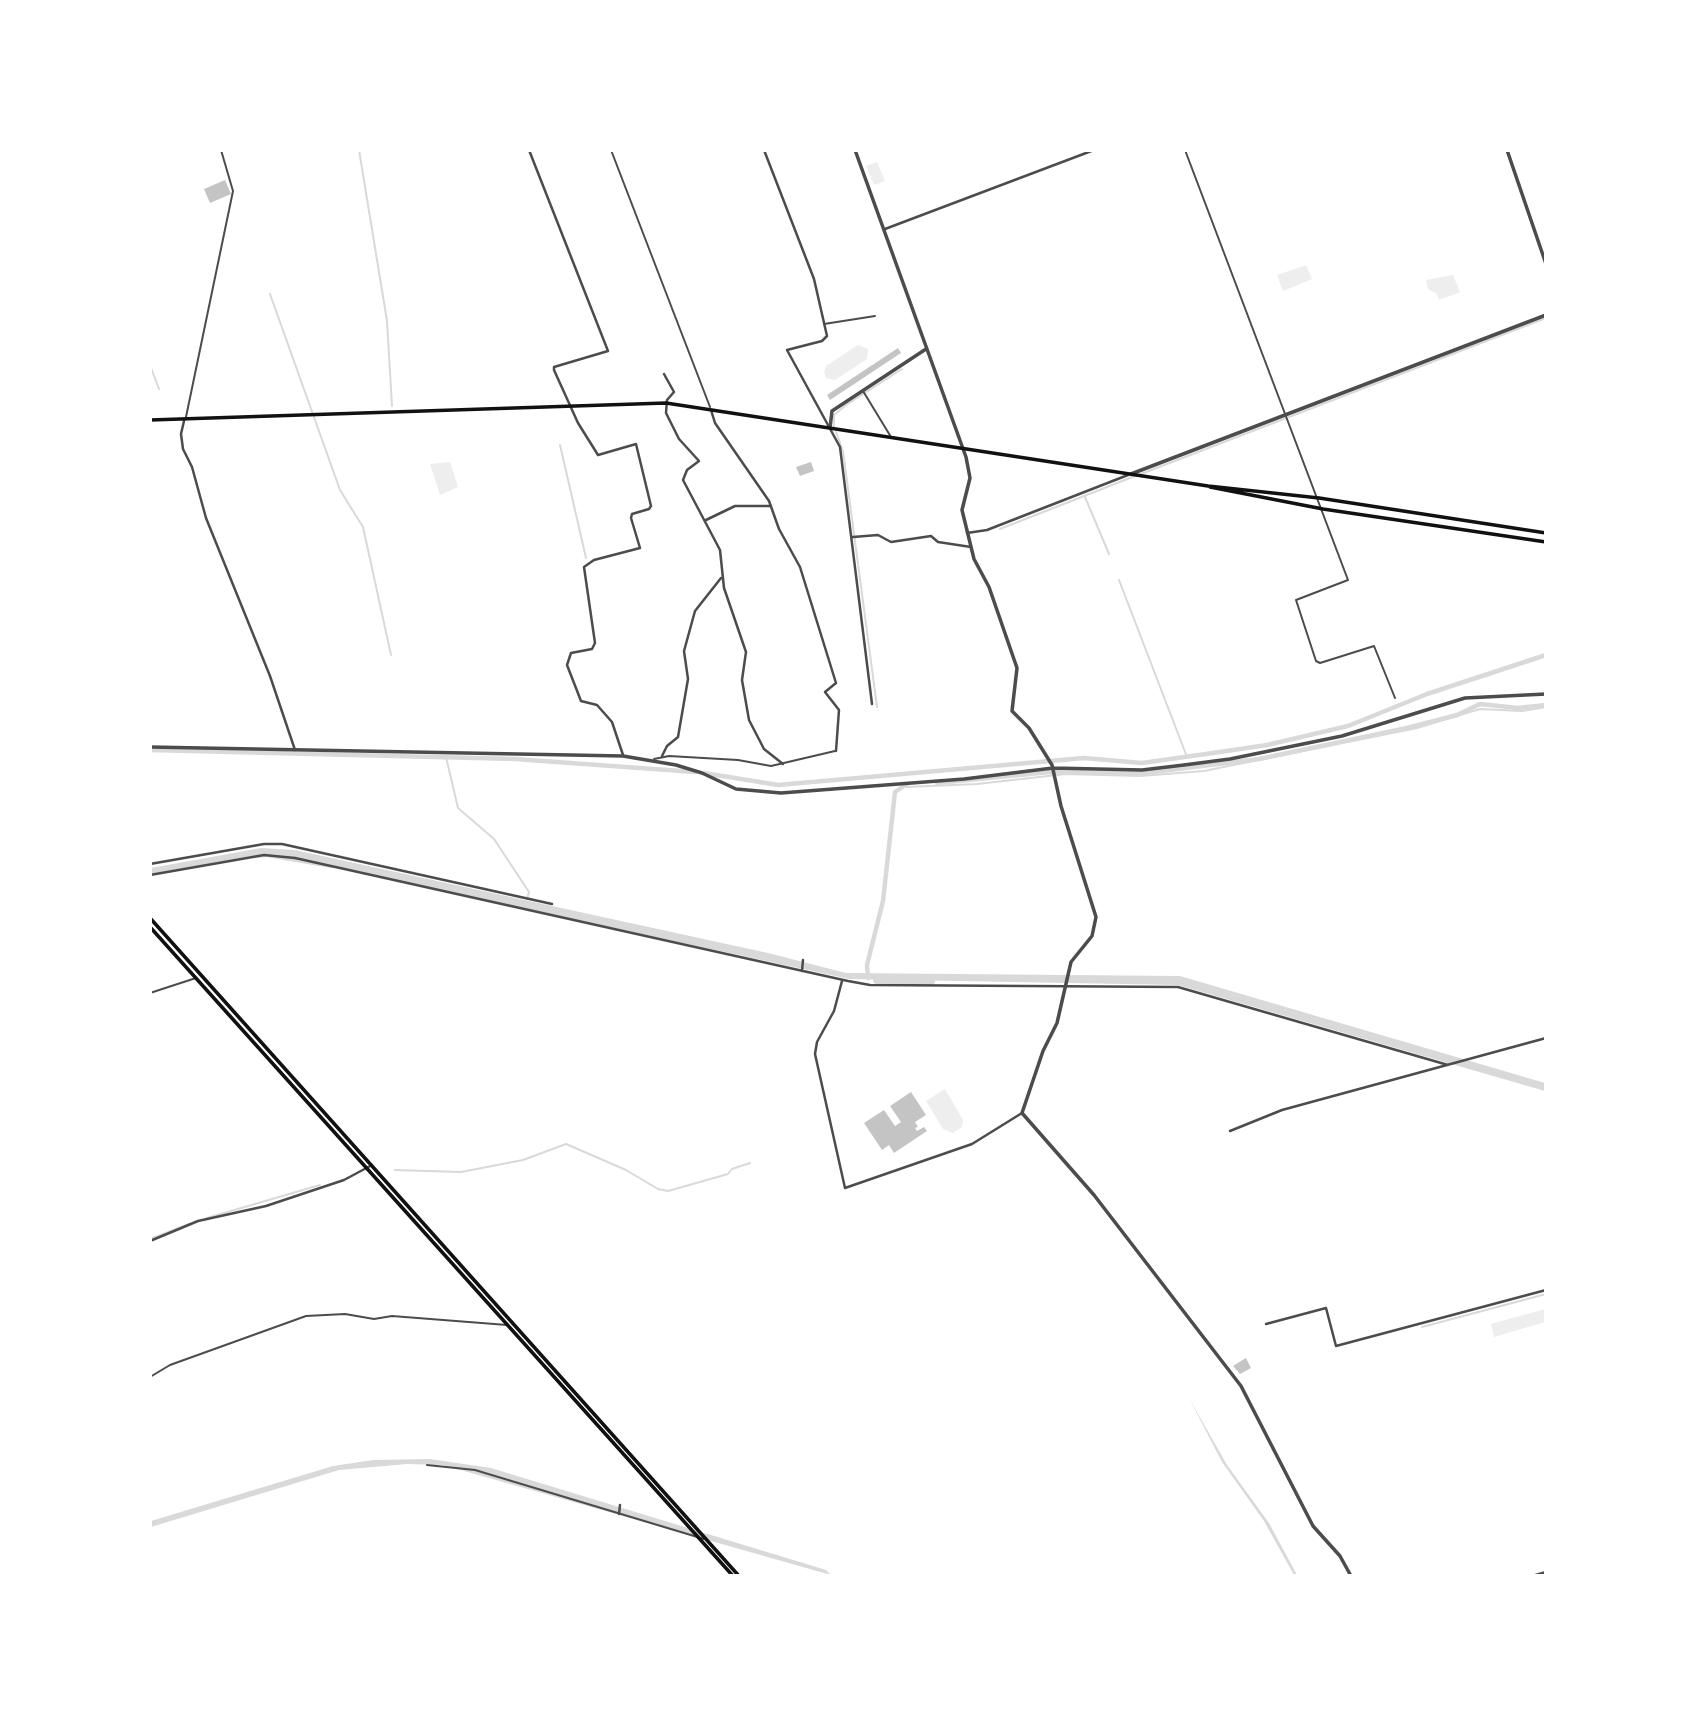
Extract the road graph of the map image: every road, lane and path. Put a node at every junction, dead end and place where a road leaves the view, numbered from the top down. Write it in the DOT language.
graph roads {
  1 [pos="221,150"];
  2 [pos="529,150"];
  3 [pos="611,150"];
  4 [pos="764,150"];
  5 [pos="855,150"];
  6 [pos="1094,150"];
  7 [pos="1185,150"];
  8 [pos="1507,150"];
  9 [pos="885,229"];
  10 [pos="1545,264"];
  11 [pos="1545,315"];
  12 [pos="875,316"];
  13 [pos="824,324"];
  14 [pos="926,349"];
  15 [pos="664,374"];
  16 [pos="863,390"];
  17 [pos="666,403"];
  18 [pos="571,406"];
  19 [pos="711,410"];
  20 [pos="1284,413"];
  21 [pos="150,420"];
  22 [pos="184,421"];
  23 [pos="830,428"];
  24 [pos="891,438"];
  25 [pos="963,449"];
  26 [pos="1131,474"];
  27 [pos="1208,486"];
  28 [pos="1319,498"];
  29 [pos="771,506"];
  30 [pos="1323,509"];
  31 [pos="706,520"];
  32 [pos="1502,527"];
  33 [pos="967,533"];
  34 [pos="1545,533"];
  35 [pos="1501,534"];
  36 [pos="853,537"];
  37 [pos="1545,541"];
  38 [pos="971,547"];
  39 [pos="723,575"];
  40 [pos="1545,694"];
  41 [pos="1395,698"];
  42 [pos="872,704"];
  43 [pos="150,747"];
  44 [pos="295,750"];
  45 [pos="836,751"];
  46 [pos="624,756"];
  47 [pos="662,756"];
  48 [pos="654,759"];
  49 [pos="783,764"];
  50 [pos="1053,771"];
  51 [pos="264,844"];
  52 [pos="264,855"];
  53 [pos="150,864"];
  54 [pos="150,876"];
  55 [pos="552,904"];
  56 [pos="150,918"];
  57 [pos="150,927"];
  58 [pos="803,960"];
  59 [pos="802,971"];
  60 [pos="198,975"];
  61 [pos="842,980"];
  62 [pos="1066,985"];
  63 [pos="150,993"];
  64 [pos="1545,1038"];
  65 [pos="1448,1065"];
  66 [pos="1022,1113"];
  67 [pos="1230,1131"];
  68 [pos="372,1165"];
  69 [pos="368,1170"];
  70 [pos="150,1241"];
  71 [pos="1545,1290"];
  72 [pos="489,1295"];
  73 [pos="485,1299"];
  74 [pos="1266,1324"];
  75 [pos="508,1325"];
  76 [pos="150,1377"];
  77 [pos="427,1465"];
  78 [pos="642,1471"];
  79 [pos="620,1505"];
  80 [pos="619,1514"];
  81 [pos="700,1536"];
  82 [pos="1545,1572"];
  83 [pos="733,1576"];
  84 [pos="739,1576"];
  85 [pos="1351,1576"];
  86 [pos="1532,1576"];
  1 -- 22 [label="lane"];
  2 -- 18 [label="street"];
  3 -- 19 [label="lane"];
  4 -- 13 [label="street"];
  5 -- 9 [label="street"];
  6 -- 9 [label="street"];
  7 -- 20 [label="lane"];
  8 -- 10 [label="street"];
  9 -- 14 [label="street"];
  11 -- 20 [label="street"];
  12 -- 13 [label="lane"];
  13 -- 23 [label="street"];
  14 -- 16 [label="street"];
  14 -- 25 [label="street"];
  15 -- 17 [label="street"];
  16 -- 23 [label="street"];
  16 -- 24 [label="lane"];
  17 -- 18 [label="main road"];
  17 -- 19 [label="main road"];
  17 -- 31 [label="street"];
  18 -- 22 [label="main road"];
  18 -- 46 [label="street"];
  19 -- 23 [label="main road"];
  19 -- 29 [label="street"];
  20 -- 26 [label="street"];
  20 -- 28 [label="lane"];
  21 -- 22 [label="main road"];
  22 -- 44 [label="street"];
  23 -- 24 [label="main road"];
  23 -- 36 [label="street"];
  24 -- 25 [label="main road"];
  25 -- 26 [label="main road"];
  25 -- 33 [label="street"];
  26 -- 27 [label="main road"];
  26 -- 33 [label="street"];
  27 -- 28 [label="main road"];
  27 -- 30 [label="main road"];
  28 -- 30 [label="lane"];
  28 -- 32 [label="main road"];
  29 -- 31 [label="street"];
  29 -- 45 [label="street"];
  30 -- 35 [label="main road"];
  30 -- 41 [label="lane"];
  31 -- 39 [label="street"];
  32 -- 34 [label="main road"];
  32 -- 35 [label="main road"];
  33 -- 38 [label="street"];
  35 -- 37 [label="main road"];
  36 -- 38 [label="street"];
  36 -- 42 [label="street"];
  38 -- 50 [label="street"];
  39 -- 47 [label="street"];
  39 -- 49 [label="street"];
  40 -- 50 [label="street"];
  43 -- 44 [label="street"];
  44 -- 46 [label="street"];
  45 -- 49 [label="lane"];
  46 -- 48 [label="street"];
  47 -- 48 [label="lane"];
  47 -- 49 [label="lane"];
  48 -- 50 [label="street"];
  50 -- 62 [label="street"];
  51 -- 52 [label="street"];
  51 -- 53 [label="street"];
  51 -- 55 [label="street"];
  52 -- 54 [label="street"];
  52 -- 59 [label="street"];
  56 -- 60 [label="main road"];
  57 -- 60 [label="main road"];
  58 -- 59 [label="street"];
  59 -- 61 [label="street"];
  60 -- 63 [label="lane"];
  60 -- 68 [label="main road"];
  60 -- 69 [label="main road"];
  61 -- 62 [label="street"];
  61 -- 66 [label="street"];
  62 -- 65 [label="street"];
  62 -- 66 [label="street"];
  64 -- 65 [label="street"];
  65 -- 67 [label="street"];
  66 -- 85 [label="street"];
  68 -- 69 [label="street"];
  68 -- 72 [label="main road"];
  69 -- 70 [label="street"];
  69 -- 73 [label="main road"];
  71 -- 74 [label="street"];
  72 -- 73 [label="main road"];
  72 -- 78 [label="main road"];
  73 -- 75 [label="main road"];
  75 -- 76 [label="lane"];
  75 -- 78 [label="main road"];
  77 -- 80 [label="lane"];
  78 -- 81 [label="main road"];
  79 -- 80 [label="street"];
  80 -- 81 [label="lane"];
  81 -- 83 [label="main road"];
  81 -- 84 [label="main road"];
  82 -- 86 [label="street"];
}
